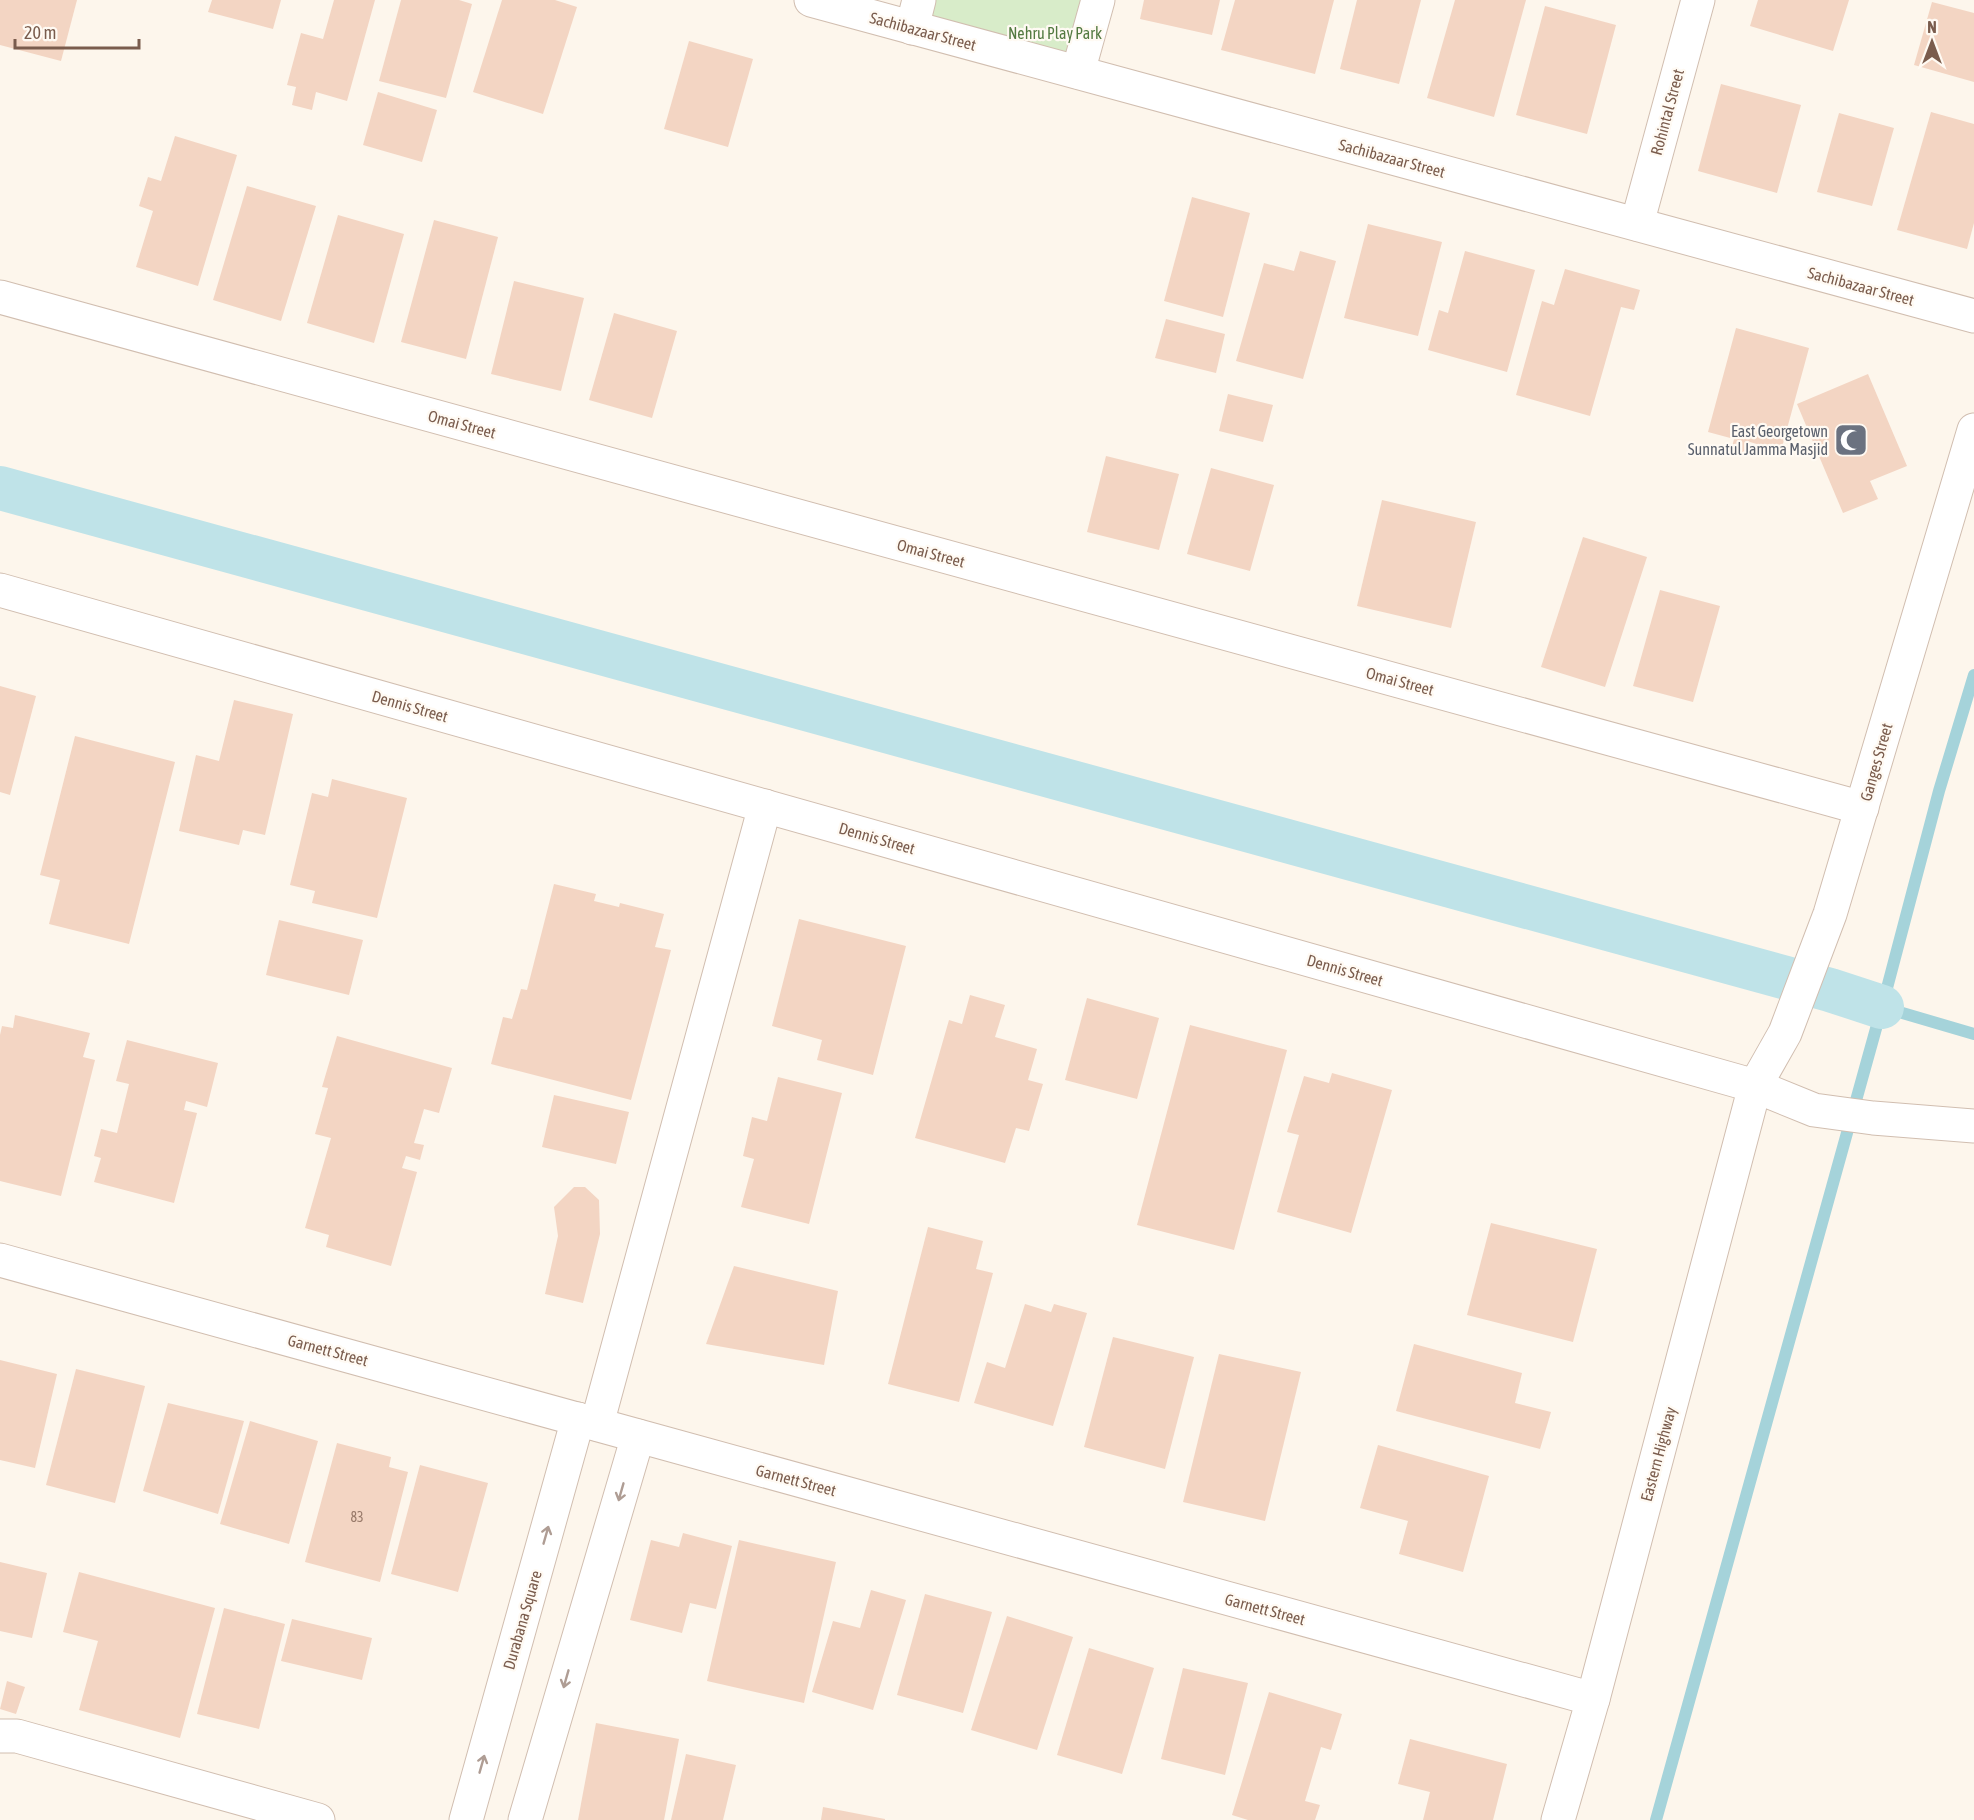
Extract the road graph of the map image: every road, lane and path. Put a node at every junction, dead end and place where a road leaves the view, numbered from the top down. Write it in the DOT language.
graph roads {
  1 [pos="811,0"];
  2 [pos="1098,0"];
  3 [pos="1698,0"];
  4 [pos="916,14"];
  5 [pos="1078,72"];
  6 [pos="1636,224"];
  7 [pos="0,297"];
  8 [pos="1974,316"];
  9 [pos="1974,430"];
  10 [pos="0,590"];
  11 [pos="765,806"];
  12 [pos="1862,808"];
  13 [pos="1755,1086"];
  14 [pos="1974,1126"];
  15 [pos="0,1260"];
  16 [pos="588,1422"];
  17 [pos="638,1436"];
  18 [pos="1593,1699"];
  19 [pos="0,1736"];
  20 [pos="318,1820"];
  21 [pos="466,1820"];
  22 [pos="525,1820"];
  23 [pos="1558,1820"];
  1 -- 4 [label="street, Sachibazaar Street"];
  2 -- 5 [label="street"];
  3 -- 6 [label="street, Rohintal Street"];
  4 -- 5 [label="street, Sachibazaar Street"];
  5 -- 6 [label="street, Sachibazaar Street"];
  6 -- 8 [label="street, Sachibazaar Street"];
  7 -- 12 [label="street, Omai Street"];
  9 -- 12 [label="street, Ganges Street"];
  10 -- 11 [label="street, Dennis Street"];
  11 -- 13 [label="street, Dennis Street"];
  11 -- 16 [label="street, Durabana Square"];
  12 -- 13 [label="street, Ganges Street"];
  13 -- 14 [label="street, Dennis Street"];
  13 -- 18 [label="street, Eastern Highway"];
  15 -- 16 [label="street, Garnett Street"];
  16 -- 17 [label="street, Garnett Street"];
  21 -- 16 [label="street, Durabana Square, one-way"];
  17 -- 18 [label="street, Garnett Street"];
  17 -- 22 [label="street, one-way"];
  18 -- 23 [label="street, Eastern Highway"];
  19 -- 20 [label="street"];
}
